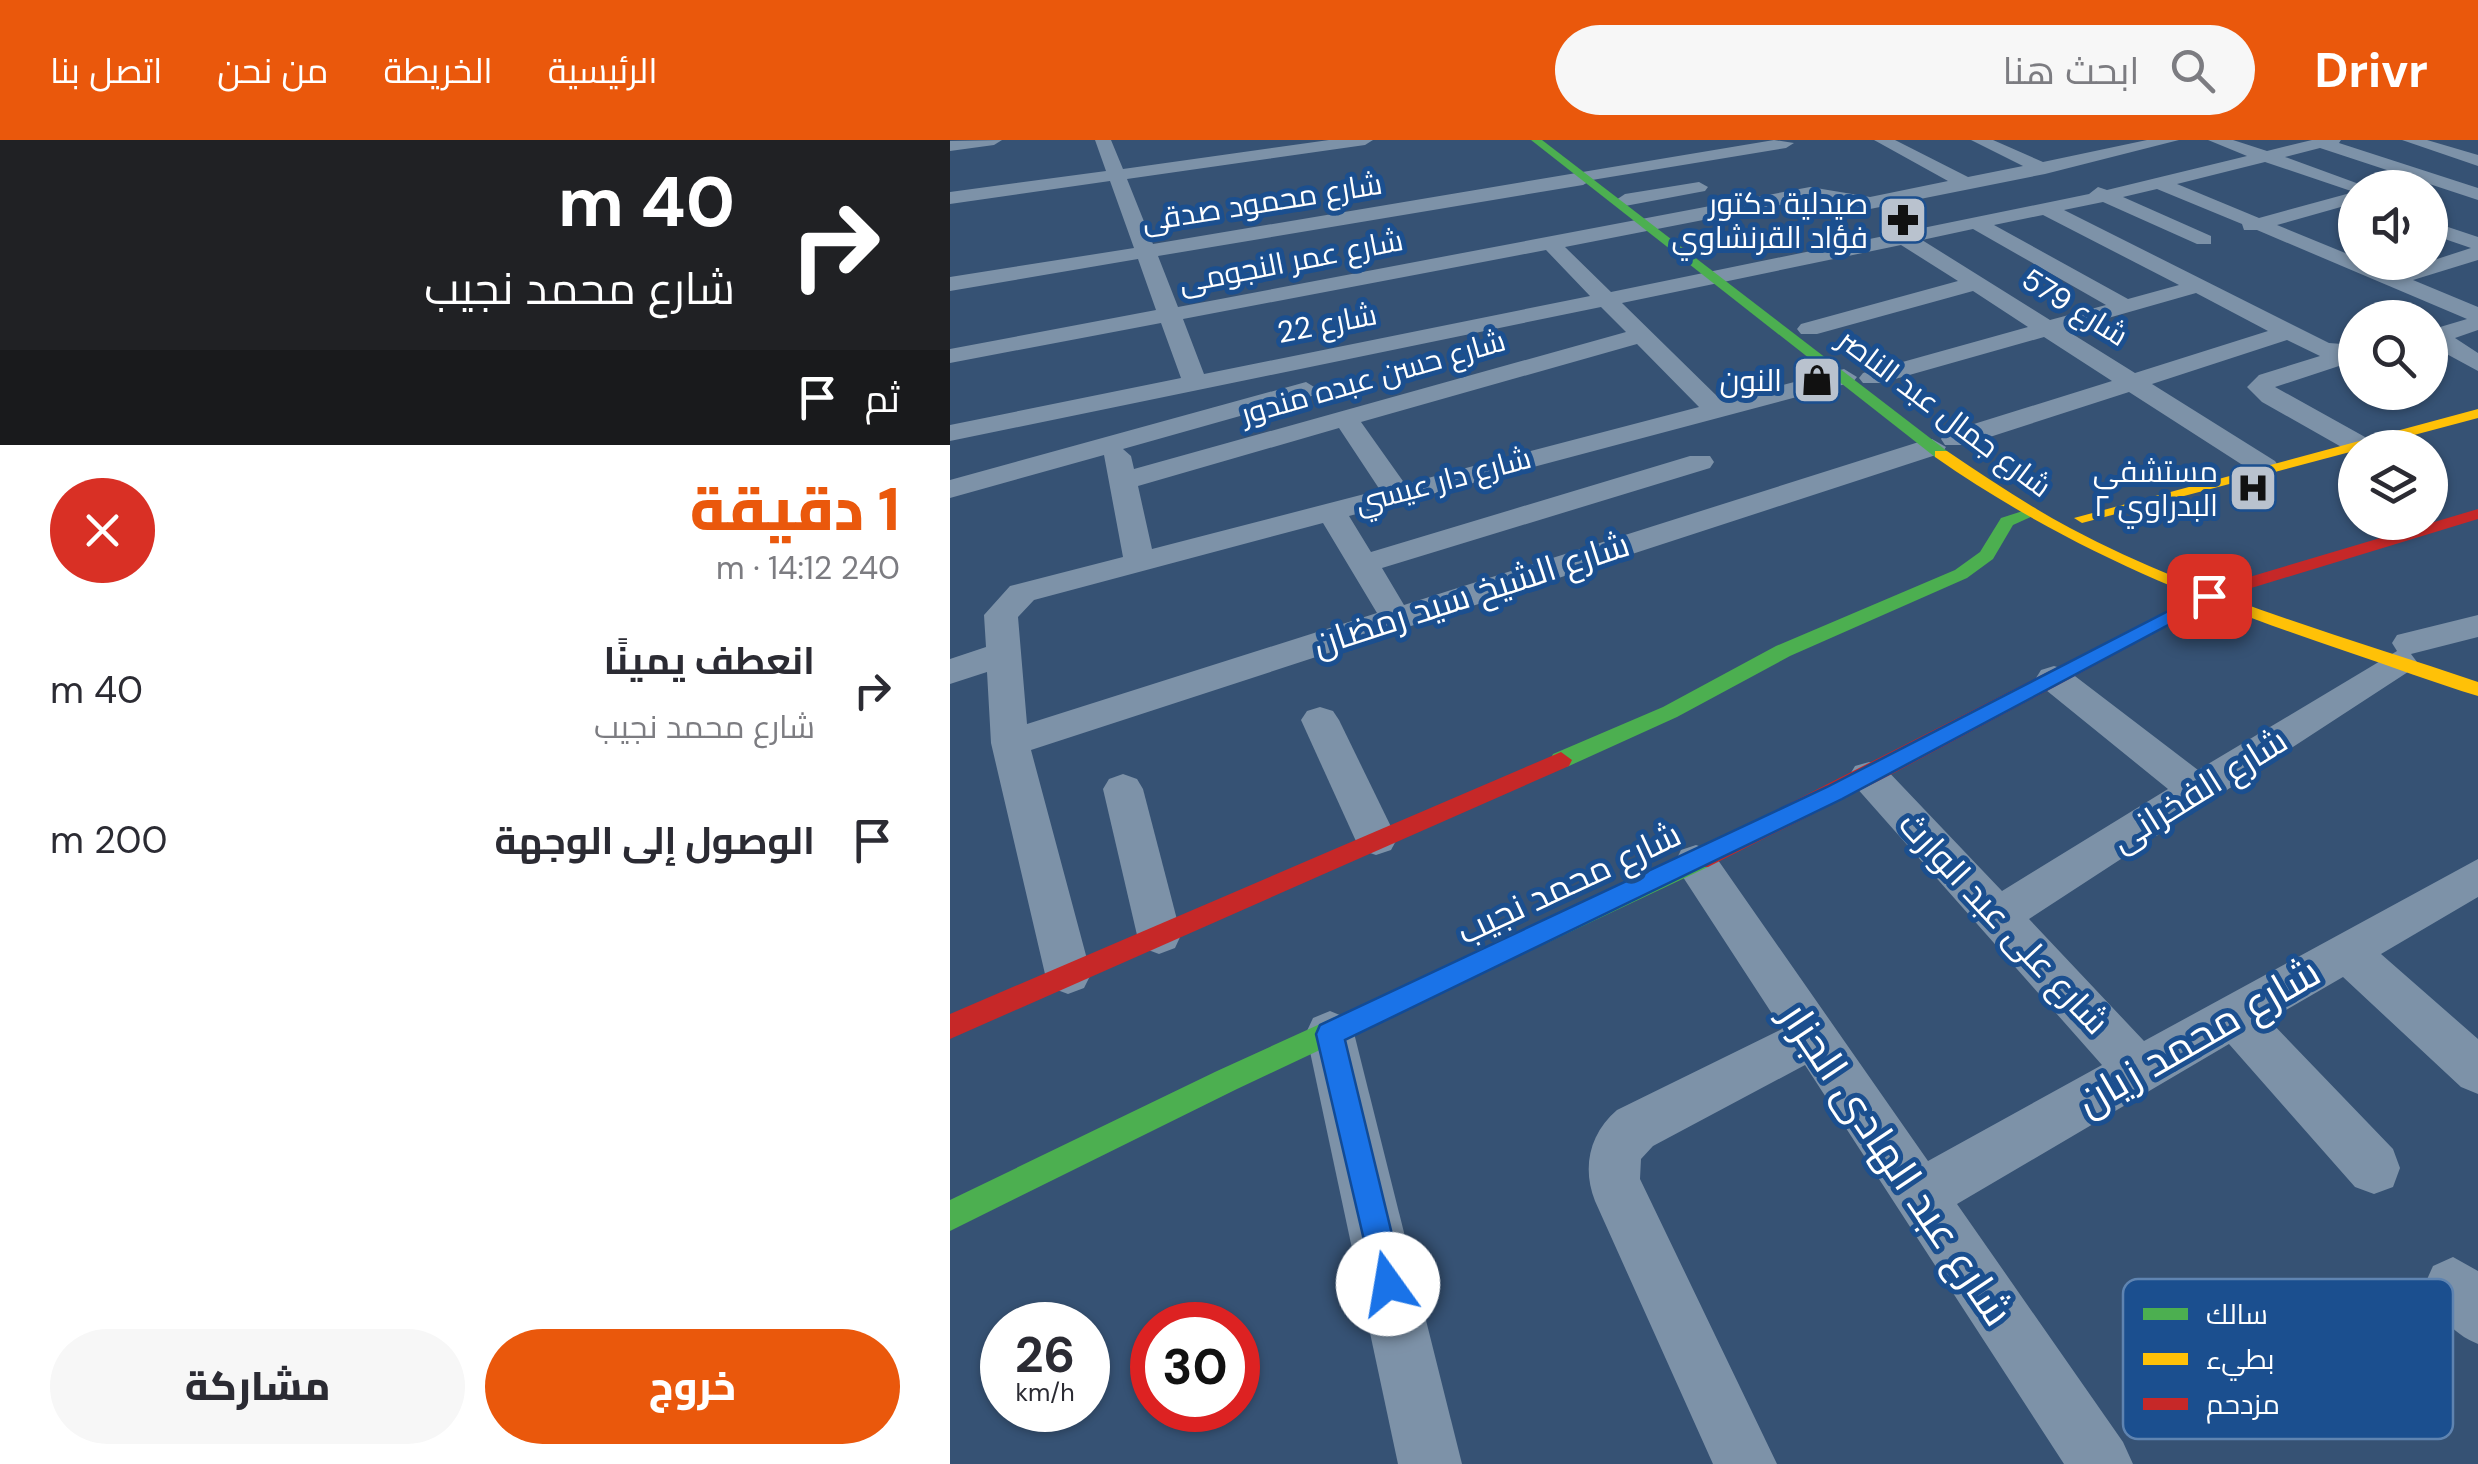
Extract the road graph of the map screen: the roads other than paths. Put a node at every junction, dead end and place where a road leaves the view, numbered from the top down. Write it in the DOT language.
graph roads {
  1 [pos="994,140"];
  2 [pos="1103,140"];
  3 [pos="1365,140"];
  4 [pos="1536,140"];
  5 [pos="1550,140"];
  6 [pos="1700,140"];
  7 [pos="1882,140"];
  8 [pos="1979,140"];
  9 [pos="2171,140"];
  10 [pos="2216,140"];
  11 [pos="2410,140"];
  12 [pos="2327,142"];
  13 [pos="1790,145"];
  14 [pos="950,146"];
  15 [pos="2063,146"];
  16 [pos="2266,156"];
  17 [pos="2088,157"];
  18 [pos="2477,166"];
  19 [pos="1738,167"];
  20 [pos="2041,168"];
  21 [pos="2213,170"];
  22 [pos="2391,170"];
  23 [pos="2448,170"];
  24 [pos="1116,174"];
  25 [pos="1586,177"];
  26 [pos="2248,182"];
  27 [pos="2158,183"];
  28 [pos="1716,184"];
  29 [pos="1965,184"];
  30 [pos="2338,188"];
  31 [pos="2448,189"];
  32 [pos="1849,192"];
  33 [pos="2284,194"];
  34 [pos="2478,194"];
  35 [pos="2105,196"];
  36 [pos="2448,196"];
  37 [pos="950,198"];
  38 [pos="1780,198"];
  39 [pos="1626,200"];
  40 [pos="2338,206"];
  41 [pos="2046,209"];
  42 [pos="2478,212"];
  43 [pos="2448,216"];
  44 [pos="2321,217"];
  45 [pos="2338,218"];
  46 [pos="1978,224"];
  47 [pos="2258,224"];
  48 [pos="1649,225"];
  49 [pos="2478,226"];
  50 [pos="2448,237"];
  51 [pos="1907,239"];
  52 [pos="2204,240"];
  53 [pos="1550,244"];
  54 [pos="1146,252"];
  55 [pos="2473,252"];
  56 [pos="2448,256"];
  57 [pos="2338,257"];
  58 [pos="2142,258"];
  59 [pos="1725,276"];
  60 [pos="2393,280"];
  61 [pos="1977,283"];
  62 [pos="950,284"];
  63 [pos="2198,286"];
  64 [pos="2478,286"];
  65 [pos="2439,299"];
  66 [pos="1607,300"];
  67 [pos="2124,306"];
  68 [pos="1169,315"];
  69 [pos="2478,315"];
  70 [pos="2478,323"];
  71 [pos="2047,328"];
  72 [pos="1809,329"];
  73 [pos="2288,332"];
  74 [pos="2448,333"];
  75 [pos="1642,335"];
  76 [pos="2448,346"];
  77 [pos="2338,350"];
  78 [pos="950,356"];
  79 [pos="2338,356"];
  80 [pos="2478,364"];
  81 [pos="1858,378"];
  82 [pos="1195,382"];
  83 [pos="2134,383"];
  84 [pos="1306,390"];
  85 [pos="1106,400"];
  86 [pos="1716,409"];
  87 [pos="2478,413"];
  88 [pos="1345,418"];
  89 [pos="2408,430"];
  90 [pos="950,433"];
  91 [pos="2338,434"];
  92 [pos="1275,438"];
  93 [pos="1115,442"];
  94 [pos="1944,443"];
  95 [pos="2338,448"];
  96 [pos="1700,462"];
  97 [pos="2265,467"];
  98 [pos="1284,470"];
  99 [pos="1122,481"];
  100 [pos="950,489"];
  101 [pos="1396,492"];
  102 [pos="1330,510"];
  103 [pos="2029,514"];
  104 [pos="2478,514"];
  105 [pos="2082,518"];
  106 [pos="1139,560"];
  107 [pos="1363,564"];
  108 [pos="2242,585"];
  109 [pos="2209,596"];
  110 [pos="1396,618"];
  111 [pos="2478,626"];
  112 [pos="2404,652"];
  113 [pos="1003,654"];
  114 [pos="2478,667"];
  115 [pos="950,672"];
  116 [pos="2054,678"];
  117 [pos="2478,689"];
  118 [pos="1320,720"];
  119 [pos="1010,744"];
  120 [pos="1869,776"];
  121 [pos="1124,789"];
  122 [pos="2197,791"];
  123 [pos="1376,839"];
  124 [pos="1696,862"];
  125 [pos="2472,888"];
  126 [pos="1997,917"];
  127 [pos="1159,935"];
  128 [pos="2346,951"];
  129 [pos="1068,974"];
  130 [pos="2234,1016"];
  131 [pos="950,1027"];
  132 [pos="1330,1034"];
  133 [pos="1811,1038"];
  134 [pos="2138,1070"];
  135 [pos="2478,1070"];
  136 [pos="2374,1168"];
  137 [pos="1919,1196"];
  138 [pos="950,1216"];
  139 [pos="1430,1464"];
  140 [pos="1746,1464"];
  141 [pos="2101,1464"];
  1 -- 14 [label="street"];
  2 -- 24 [label="street"];
  3 -- 24 [label="street"];
  4 -- 25 [label="main road, شارع جمال عبد الناصر"];
  5 -- 25 [label="main road, شارع جمال عبد الناصر"];
  6 -- 19 [label="street"];
  7 -- 29 [label="street"];
  8 -- 20 [label="street"];
  9 -- 17 [label="street"];
  10 -- 16 [label="street"];
  11 -- 18 [label="street"];
  12 -- 16 [label="street, شارع 22"];
  12 -- 22 [label="street"];
  13 -- 19 [label="street, شارع محمود صدقى"];
  15 -- 17 [label="street"];
  16 -- 21 [label="street, شارع 22"];
  16 -- 30 [label="street"];
  17 -- 20 [label="street"];
  18 -- 23 [label="street"];
  19 -- 25 [label="street, شارع محمود صدقى"];
  19 -- 38 [label="street"];
  20 -- 29 [label="street"];
  20 -- 35 [label="street"];
  21 -- 26 [label="street"];
  21 -- 27 [label="street, شارع 22"];
  24 -- 37 [label="street"];
  24 -- 54 [label="street"];
  25 -- 39 [label="main road, شارع جمال عبد الناصر"];
  25 -- 48 [label="main road, شارع جمال عبد الناصر"];
  25 -- 54 [label="street, شارع محمود صدقى"];
  27 -- 35 [label="street, شارع 22"];
  27 -- 47 [label="street"];
  28 -- 39 [label="street"];
  29 -- 32 [label="street"];
  31 -- 34 [label="street"];
  32 -- 38 [label="street, شارع عمر النجومى"];
  32 -- 51 [label="street, شارع 579"];
  33 -- 44 [label="street"];
  35 -- 41 [label="street, شارع 22"];
  35 -- 52 [label="street"];
  36 -- 42 [label="street"];
  38 -- 48 [label="street, شارع عمر النجومى"];
  39 -- 48 [label="main road, شارع جمال عبد الناصر"];
  40 -- 44 [label="street"];
  41 -- 46 [label="street, شارع 22"];
  41 -- 58 [label="street"];
  43 -- 49 [label="street"];
  44 -- 45 [label="street"];
  44 -- 47 [label="street"];
  46 -- 51 [label="street, شارع 22"];
  46 -- 67 [label="street"];
  47 -- 52 [label="street"];
  47 -- 57 [label="street"];
  48 -- 53 [label="street, شارع عمر النجومى"];
  48 -- 59 [label="main road, شارع جمال عبد الناصر"];
  50 -- 55 [label="street"];
  51 -- 59 [label="street, شارع 22"];
  51 -- 61 [label="street, شارع 579"];
  52 -- 58 [label="street"];
  53 -- 66 [label="street"];
  53 -- 68 [label="street, شارع عمر النجومى"];
  54 -- 62 [label="street, شارع محمود صدقى"];
  54 -- 68 [label="street"];
  55 -- 56 [label="street"];
  58 -- 63 [label="street"];
  59 -- 66 [label="street, شارع 22"];
  59 -- 72 [label="main road, شارع جمال عبد الناصر"];
  59 -- 81 [label="main road, شارع جمال عبد الناصر"];
  60 -- 65 [label="street"];
  61 -- 71 [label="street, شارع 579"];
  61 -- 72 [label="street"];
  63 -- 67 [label="street, شارع دار عيسي"];
  63 -- 73 [label="street"];
  64 -- 65 [label="street"];
  65 -- 69 [label="street"];
  66 -- 75 [label="street"];
  66 -- 82 [label="street, شارع 22"];
  67 -- 71 [label="street, شارع دار عيسي"];
  68 -- 78 [label="street, شارع عمر النجومى"];
  68 -- 82 [label="street"];
  70 -- 74 [label="street"];
  71 -- 81 [label="street, شارع دار عيسي"];
  71 -- 83 [label="street, شارع 579"];
  72 -- 81 [label="main road, شارع جمال عبد الناصر"];
  73 -- 77 [label="street"];
  73 -- 83 [label="street, شارع الشيخ سيد رمضان"];
  75 -- 86 [label="street"];
  75 -- 88 [label="street, شارع حسن عبده مندور"];
  76 -- 80 [label="street"];
  79 -- 91 [label="street"];
  81 -- 86 [label="street, شارع دار عيسي"];
  81 -- 94 [label="main road, شارع جمال عبد الناصر"];
  82 -- 85 [label="street, شارع 22"];
  83 -- 94 [label="street, شارع الشيخ سيد رمضان"];
  83 -- 97 [label="street, شارع 579"];
  84 -- 93 [label="street"];
  85 -- 90 [label="street, شارع 22"];
  85 -- 93 [label="street"];
  86 -- 101 [label="street, شارع دار عيسي"];
  87 -- 89 [label="main road"];
  88 -- 92 [label="street, شارع حسن عبده مندور"];
  88 -- 101 [label="street"];
  92 -- 98 [label="street"];
  92 -- 99 [label="street, شارع حسن عبده مندور"];
  93 -- 99 [label="street"];
  93 -- 100 [label="street"];
  94 -- 103 [label="main road, شارع جمال عبد الناصر"];
  94 -- 105 [label="main road, شارع جمال عبد الناصر"];
  94 -- 110 [label="street, شارع الشيخ سيد رمضان"];
  95 -- 97 [label="main road"];
  96 -- 107 [label="street"];
  97 -- 105 [label="main road"];
  99 -- 106 [label="street"];
  101 -- 102 [label="street, شارع دار عيسي"];
  102 -- 106 [label="street, شارع دار عيسي"];
  102 -- 107 [label="street"];
  103 -- 109 [label="main road, شارع جمال عبد الناصر"];
  103 -- 123 [label="main road"];
  104 -- 108 [label="main road"];
  105 -- 108 [label="main road, شارع جمال عبد الناصر"];
  106 -- 113 [label="street, شارع دار عيسي"];
  107 -- 110 [label="street"];
  108 -- 112 [label="main road, شارع جمال عبد الناصر"];
  109 -- 112 [label="main road, شارع جمال عبد الناصر"];
  109 -- 116 [label="main road, شارع محمد نجيب"];
  110 -- 119 [label="street, شارع الشيخ سيد رمضان"];
  111 -- 112 [label="street, شارع الفخرانى"];
  112 -- 114 [label="main road, شارع جمال عبد الناصر"];
  112 -- 117 [label="main road, شارع جمال عبد الناصر"];
  112 -- 122 [label="street, شارع الفخرانى"];
  113 -- 115 [label="street"];
  113 -- 119 [label="street"];
  116 -- 120 [label="main road, شارع محمد نجيب"];
  116 -- 122 [label="street"];
  118 -- 123 [label="street"];
  119 -- 129 [label="street"];
  120 -- 124 [label="main road, شارع محمد نجيب"];
  120 -- 126 [label="street, شارع على عبد الوارث"];
  121 -- 127 [label="street"];
  122 -- 126 [label="street, شارع الفخرانى"];
  123 -- 127 [label="main road"];
  124 -- 132 [label="main road, شارع محمد نجيب"];
  124 -- 133 [label="street, شارع عبد الهادى الجزار"];
  125 -- 128 [label="street, شارع محمد زيان"];
  126 -- 134 [label="street, شارع على عبد الوارث"];
  127 -- 129 [label="main road"];
  128 -- 130 [label="street, شارع محمد زيان"];
  128 -- 135 [label="street"];
  129 -- 131 [label="main road"];
  130 -- 134 [label="street, شارع محمد زيان"];
  130 -- 136 [label="street"];
  132 -- 138 [label="main road, شارع محمد نجيب"];
  132 -- 139 [label="street"];
  133 -- 137 [label="street, شارع عبد الهادى الجزار"];
  133 -- 140 [label="street"];
  134 -- 137 [label="street, شارع محمد زيان"];
  137 -- 141 [label="street, شارع عبد الهادى الجزار"];
}
